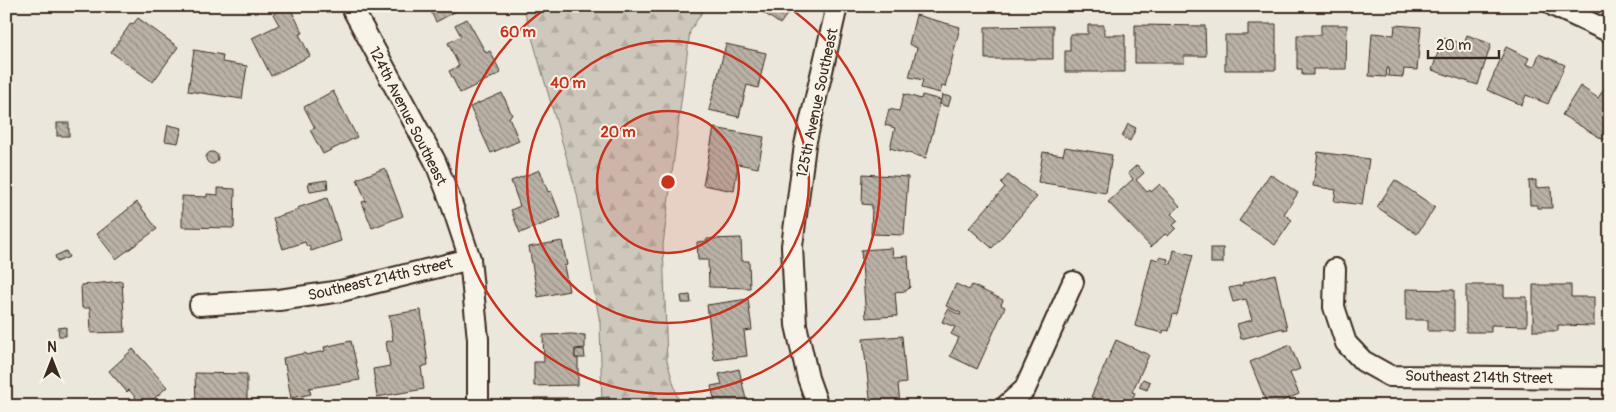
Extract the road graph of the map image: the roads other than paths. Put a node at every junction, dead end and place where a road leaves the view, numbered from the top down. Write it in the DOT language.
graph roads {
  1 [pos="351,6"];
  2 [pos="837,6"];
  3 [pos="1554,6"];
  4 [pos="1610,32"];
  5 [pos="470,259"];
  6 [pos="1334,269"];
  7 [pos="1073,282"];
  8 [pos="200,305"];
  9 [pos="1610,378"];
  10 [pos="478,406"];
  11 [pos="818,406"];
  12 [pos="1006,406"];
  1 -- 5 [label="street, 124th Avenue Southeast"];
  2 -- 11 [label="street, 125th Avenue Southeast"];
  3 -- 4 [label="street"];
  5 -- 8 [label="street, Southeast 214th Street"];
  5 -- 10 [label="street, 124th Avenue Southeast"];
  6 -- 9 [label="street, Southeast 214th Street"];
  7 -- 12 [label="street"];
}
